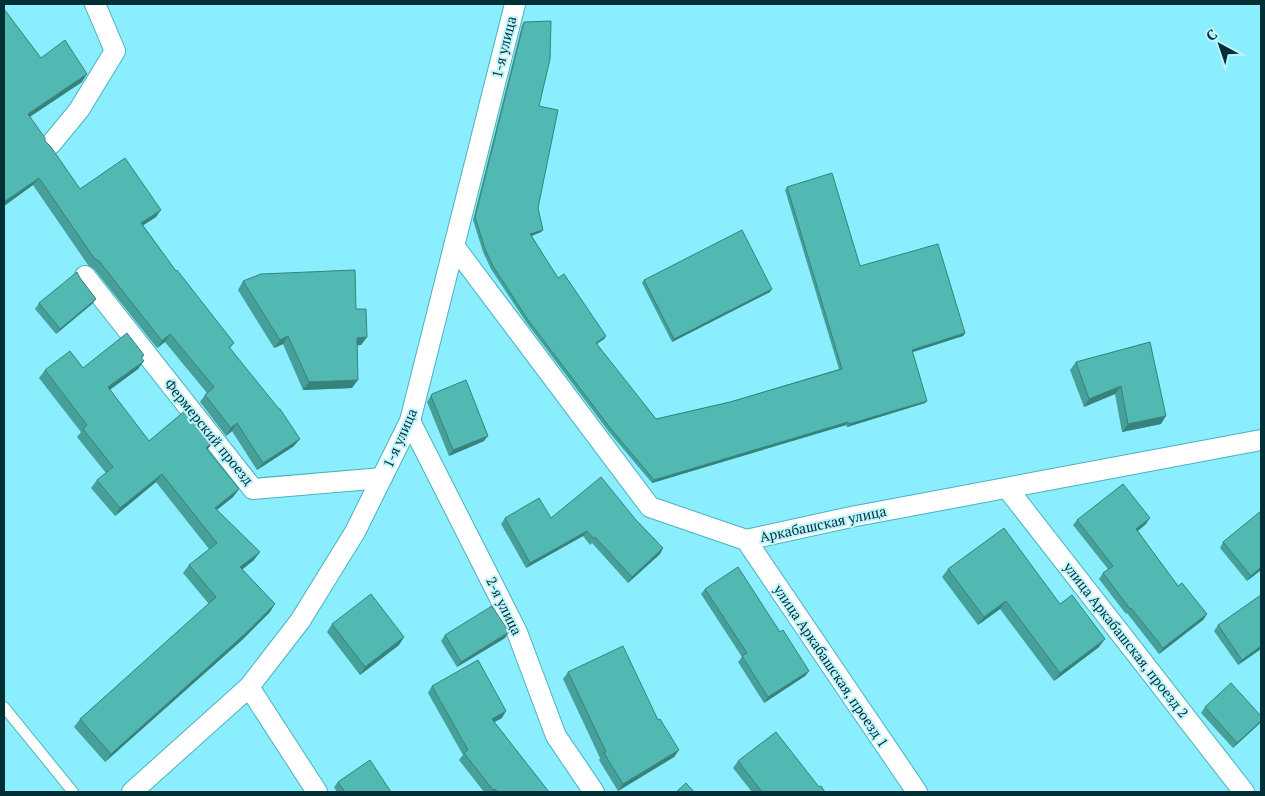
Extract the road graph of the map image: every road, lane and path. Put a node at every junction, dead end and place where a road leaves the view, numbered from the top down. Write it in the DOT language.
graph roads {
  1 [pos="95,4"];
  2 [pos="515,4"];
  3 [pos="52,144"];
  4 [pos="454,246"];
  5 [pos="85,276"];
  6 [pos="410,420"];
  7 [pos="1261,440"];
  8 [pos="382,478"];
  9 [pos="1007,488"];
  10 [pos="746,540"];
  11 [pos="249,687"];
  12 [pos="4,707"];
  13 [pos="73,792"];
  14 [pos="132,792"];
  15 [pos="317,792"];
  16 [pos="594,792"];
  17 [pos="916,792"];
  18 [pos="1244,792"];
  1 -- 3 [label="street"];
  2 -- 4 [label="street, 1-я улица"];
  4 -- 6 [label="street, 1-я улица"];
  4 -- 10 [label="street, Аркабашская улица"];
  5 -- 8 [label="street, Фермерский проезд"];
  6 -- 8 [label="street, 1-я улица"];
  6 -- 16 [label="street, 2-я улица"];
  7 -- 9 [label="street, Аркабашская улица"];
  8 -- 11 [label="street, 1-я улица"];
  9 -- 10 [label="street, Аркабашская улица"];
  9 -- 18 [label="street, улица Аркабашская, проезд 2"];
  10 -- 17 [label="street, улица Аркабашская, проезд 1"];
  11 -- 14 [label="street, 1-я улица"];
  11 -- 15 [label="street"];
  12 -- 13 [label="lane"];
}
